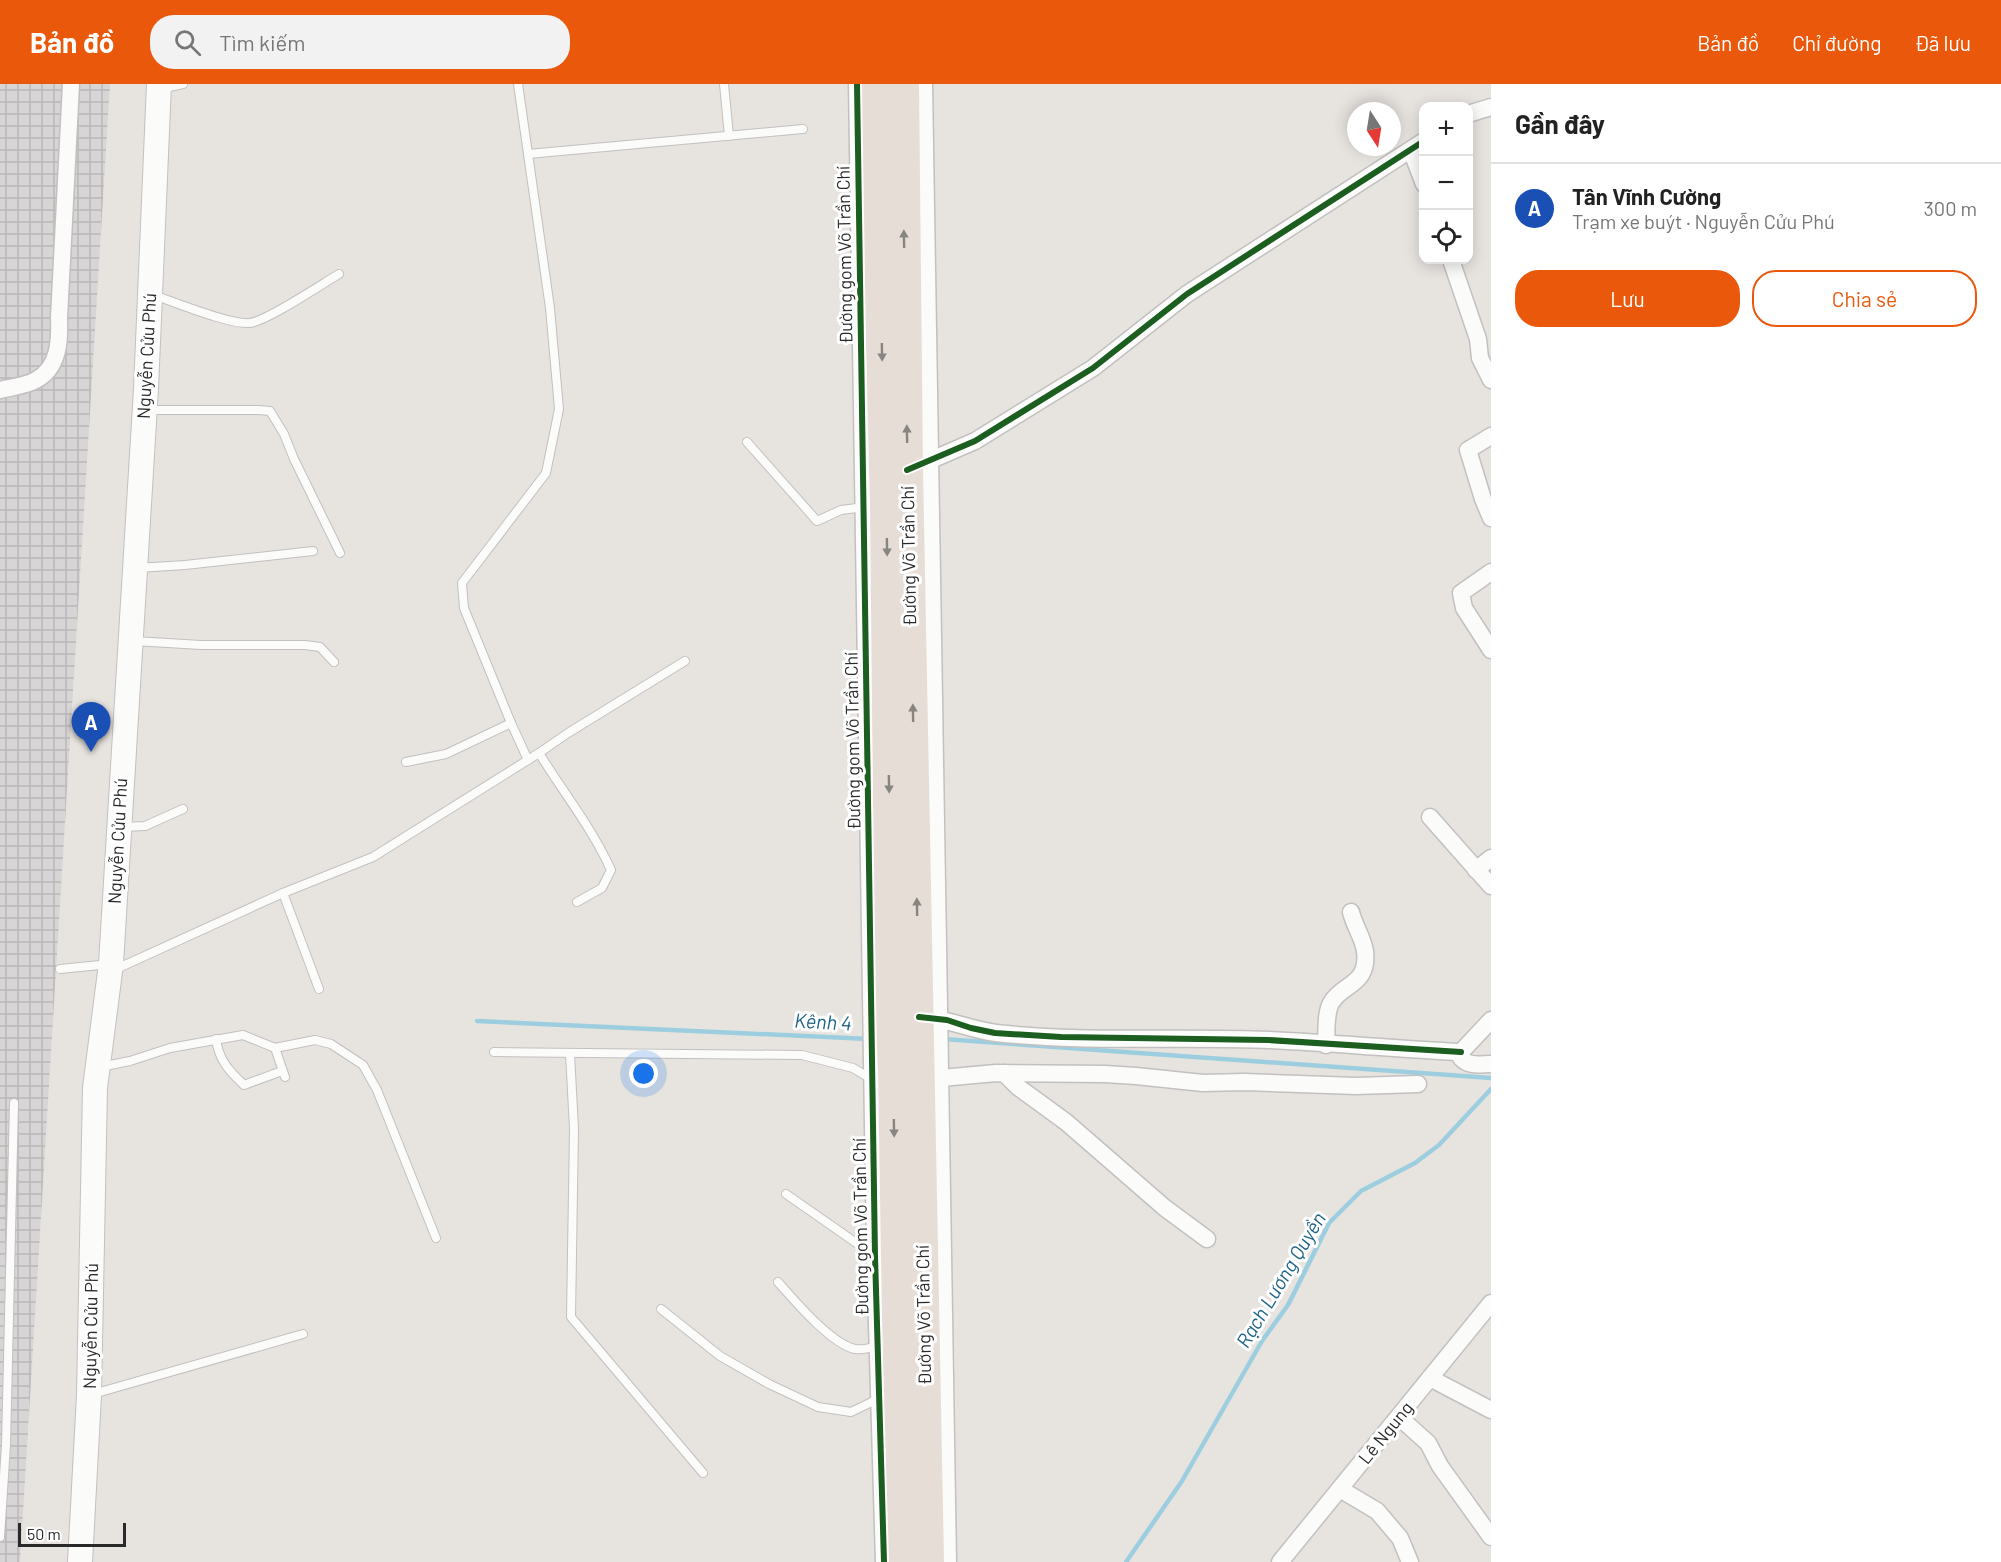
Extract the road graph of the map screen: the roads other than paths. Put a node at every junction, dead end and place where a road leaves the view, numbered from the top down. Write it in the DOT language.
graph roads {
  1 [pos="71,84"];
  2 [pos="183,84"];
  3 [pos="518,84"];
  4 [pos="724,84"];
  5 [pos="857,84"];
  6 [pos="878,84"];
  7 [pos="903,84"];
  8 [pos="924,84"];
  9 [pos="159,87"];
  10 [pos="1491,107"];
  11 [pos="1473,112"];
  12 [pos="803,129"];
  13 [pos="729,136"];
  14 [pos="1417,145"];
  15 [pos="528,154"];
  16 [pos="1452,264"];
  17 [pos="339,274"];
  18 [pos="150,294"];
  19 [pos="1491,380"];
  20 [pos="0,390"];
  21 [pos="144,410"];
  22 [pos="1491,436"];
  23 [pos="747,442"];
  24 [pos="919,465"];
  25 [pos="875,506"];
  26 [pos="1491,518"];
  27 [pos="312,551"];
  28 [pos="340,553"];
  29 [pos="134,568"];
  30 [pos="1491,572"];
  31 [pos="130,641"];
  32 [pos="1491,650"];
  33 [pos="685,661"];
  34 [pos="334,662"];
  35 [pos="511,723"];
  36 [pos="539,753"];
  37 [pos="528,760"];
  38 [pos="406,762"];
  39 [pos="183,809"];
  40 [pos="1430,817"];
  41 [pos="118,827"];
  42 [pos="1491,858"];
  43 [pos="1476,870"];
  44 [pos="1491,886"];
  45 [pos="283,893"];
  46 [pos="577,902"];
  47 [pos="1351,912"];
  48 [pos="111,968"];
  49 [pos="60,969"];
  50 [pos="319,989"];
  51 [pos="917,1017"];
  52 [pos="1491,1020"];
  53 [pos="216,1039"];
  54 [pos="1326,1045"];
  55 [pos="275,1048"];
  56 [pos="494,1052"];
  57 [pos="1461,1052"];
  58 [pos="570,1053"];
  59 [pos="1491,1064"];
  60 [pos="97,1067"];
  61 [pos="1004,1073"];
  62 [pos="907,1078"];
  63 [pos="1418,1084"];
  64 [pos="14,1103"];
  65 [pos="786,1194"];
  66 [pos="436,1238"];
  67 [pos="1207,1239"];
  68 [pos="875,1256"];
  69 [pos="778,1282"];
  70 [pos="1491,1303"];
  71 [pos="662,1310"];
  72 [pos="303,1334"];
  73 [pos="879,1346"];
  74 [pos="1430,1378"];
  75 [pos="89,1395"];
  76 [pos="880,1397"];
  77 [pos="1491,1410"];
  78 [pos="1399,1417"];
  79 [pos="703,1473"];
  80 [pos="1340,1489"];
  81 [pos="0,1537"];
  82 [pos="1491,1537"];
  83 [pos="80,1562"];
  84 [pos="884,1562"];
  85 [pos="902,1562"];
  86 [pos="928,1562"];
  87 [pos="948,1562"];
  88 [pos="1280,1562"];
  89 [pos="1410,1562"];
  1 -- 20 [label="street"];
  2 -- 9 [label="lane"];
  3 -- 15 [label="lane"];
  4 -- 13 [label="lane"];
  5 -- 25 [label="street, Đường gom Võ Trần Chí"];
  6 -- 25 [label="highway, Đường Võ Trần Chí, one-way"];
  24 -- 7 [label="highway, Đường Võ Trần Chí, one-way"];
  8 -- 24 [label="street"];
  9 -- 18 [label="main road, Nguyễn Cửu Phú"];
  10 -- 11 [label="street"];
  12 -- 13 [label="lane"];
  13 -- 15 [label="lane"];
  14 -- 24 [label="street"];
  15 -- 35 [label="lane"];
  16 -- 19 [label="street"];
  17 -- 18 [label="lane"];
  18 -- 21 [label="main road, Nguyễn Cửu Phú"];
  21 -- 28 [label="lane"];
  21 -- 29 [label="main road, Nguyễn Cửu Phú"];
  22 -- 26 [label="street"];
  23 -- 25 [label="lane"];
  24 -- 51 [label="highway, Đường Võ Trần Chí"];
  25 -- 51 [label="highway, Đường Võ Trần Chí, one-way"];
  25 -- 62 [label="street, Đường gom Võ Trần Chí"];
  27 -- 29 [label="lane"];
  29 -- 31 [label="main road, Nguyễn Cửu Phú"];
  30 -- 32 [label="street"];
  31 -- 34 [label="lane"];
  31 -- 41 [label="main road, Nguyễn Cửu Phú"];
  33 -- 36 [label="lane"];
  35 -- 37 [label="lane"];
  35 -- 38 [label="lane"];
  36 -- 37 [label="lane"];
  36 -- 46 [label="lane"];
  37 -- 45 [label="lane"];
  39 -- 41 [label="lane"];
  40 -- 43 [label="street"];
  41 -- 48 [label="main road, Nguyễn Cửu Phú"];
  42 -- 43 [label="street"];
  43 -- 44 [label="street"];
  45 -- 48 [label="lane"];
  45 -- 50 [label="lane"];
  47 -- 54 [label="street"];
  48 -- 49 [label="lane"];
  48 -- 60 [label="main road, Nguyễn Cửu Phú"];
  51 -- 54 [label="street"];
  51 -- 62 [label="highway"];
  52 -- 57 [label="street"];
  53 -- 55 [label="lane"];
  53 -- 55 [label="lane"];
  53 -- 60 [label="lane"];
  54 -- 57 [label="street"];
  55 -- 66 [label="lane"];
  56 -- 58 [label="lane"];
  57 -- 59 [label="street"];
  58 -- 62 [label="lane"];
  58 -- 79 [label="lane"];
  60 -- 75 [label="main road, Nguyễn Cửu Phú"];
  61 -- 62 [label="street"];
  61 -- 63 [label="street"];
  61 -- 67 [label="street"];
  62 -- 68 [label="street, Đường gom Võ Trần Chí"];
  62 -- 85 [label="highway, Đường Võ Trần Chí, one-way"];
  62 -- 86 [label="highway, Đường Võ Trần Chí"];
  62 -- 87 [label="street, Đường gom Võ Trần Chí"];
  64 -- 81 [label="lane"];
  65 -- 68 [label="lane"];
  68 -- 73 [label="street, Đường gom Võ Trần Chí"];
  69 -- 73 [label="lane"];
  70 -- 74 [label="street, Lê Ngung"];
  71 -- 76 [label="lane"];
  72 -- 75 [label="lane"];
  73 -- 76 [label="street, Đường gom Võ Trần Chí"];
  74 -- 77 [label="street"];
  74 -- 78 [label="street, Lê Ngung"];
  75 -- 83 [label="main road, Nguyễn Cửu Phú"];
  76 -- 84 [label="street, Đường gom Võ Trần Chí"];
  78 -- 80 [label="street, Lê Ngung"];
  78 -- 82 [label="street"];
  80 -- 88 [label="street, Lê Ngung"];
  80 -- 89 [label="street"];
}
